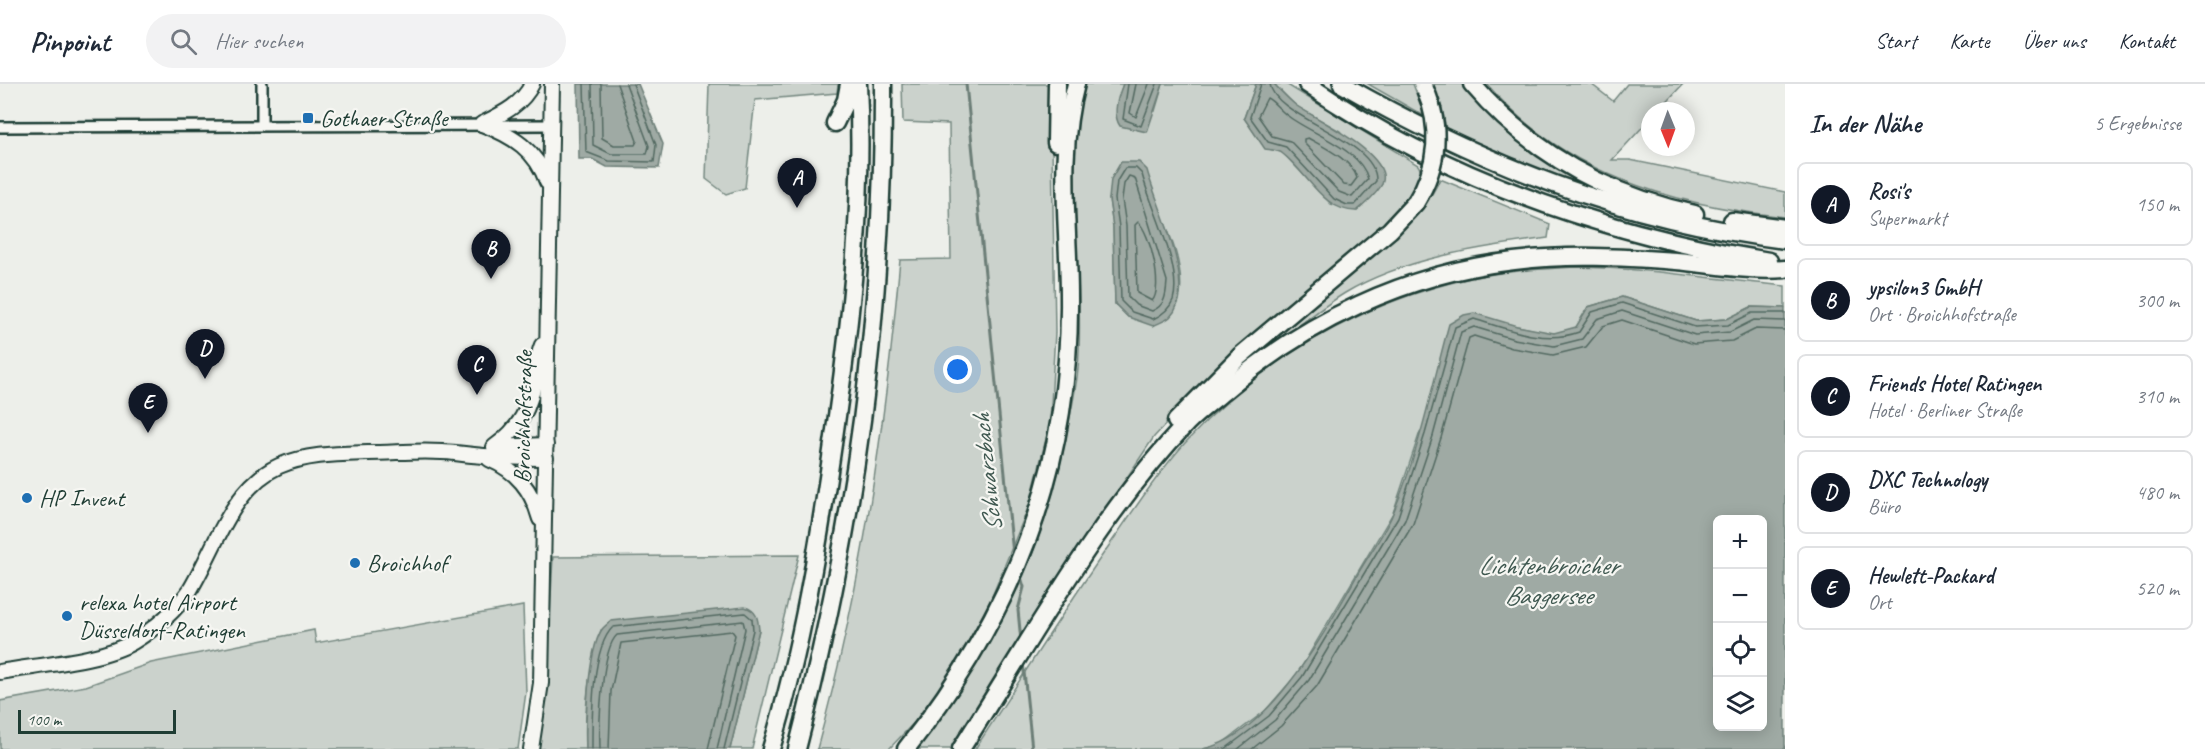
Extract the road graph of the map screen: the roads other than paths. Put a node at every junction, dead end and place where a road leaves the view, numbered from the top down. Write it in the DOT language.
graph roads {
  1 [pos="262,84"];
  2 [pos="532,84"];
  3 [pos="552,84"];
  4 [pos="849,84"];
  5 [pos="858,84"];
  6 [pos="883,84"];
  7 [pos="1057,84"];
  8 [pos="1076,84"];
  9 [pos="1307,84"];
  10 [pos="1342,84"];
  11 [pos="1472,84"];
  12 [pos="1424,87"];
  13 [pos="835,123"];
  14 [pos="482,124"];
  15 [pos="551,125"];
  16 [pos="262,126"];
  17 [pos="0,127"];
  18 [pos="1065,176"];
  19 [pos="549,187"];
  20 [pos="1785,228"];
  21 [pos="1785,240"];
  22 [pos="1785,263"];
  23 [pos="1785,268"];
  24 [pos="546,338"];
  25 [pos="546,451"];
  26 [pos="489,452"];
  27 [pos="1131,490"];
  28 [pos="544,532"];
  29 [pos="0,672"];
  30 [pos="531,749"];
  31 [pos="771,749"];
  32 [pos="796,749"];
  33 [pos="906,749"];
  34 [pos="962,749"];
  1 -- 16 [label="street"];
  2 -- 14 [label="street"];
  3 -- 15 [label="street, Broichhofstraße"];
  4 -- 13 [label="highway"];
  5 -- 31 [label="highway"];
  6 -- 32 [label="highway"];
  7 -- 18 [label="highway"];
  8 -- 18 [label="highway"];
  9 -- 22 [label="highway"];
  10 -- 21 [label="highway"];
  11 -- 20 [label="highway"];
  12 -- 27 [label="highway, bridge"];
  14 -- 15 [label="street"];
  14 -- 16 [label="street"];
  14 -- 19 [label="street"];
  15 -- 19 [label="street, Broichhofstraße"];
  16 -- 17 [label="street"];
  18 -- 33 [label="highway"];
  19 -- 24 [label="street, Broichhofstraße"];
  23 -- 27 [label="highway"];
  24 -- 25 [label="street, Broichhofstraße"];
  24 -- 26 [label="street"];
  25 -- 26 [label="street"];
  25 -- 28 [label="street, Broichhofstraße"];
  26 -- 28 [label="street"];
  26 -- 29 [label="street"];
  27 -- 34 [label="highway"];
  28 -- 30 [label="street, Broichhofstraße"];
}
